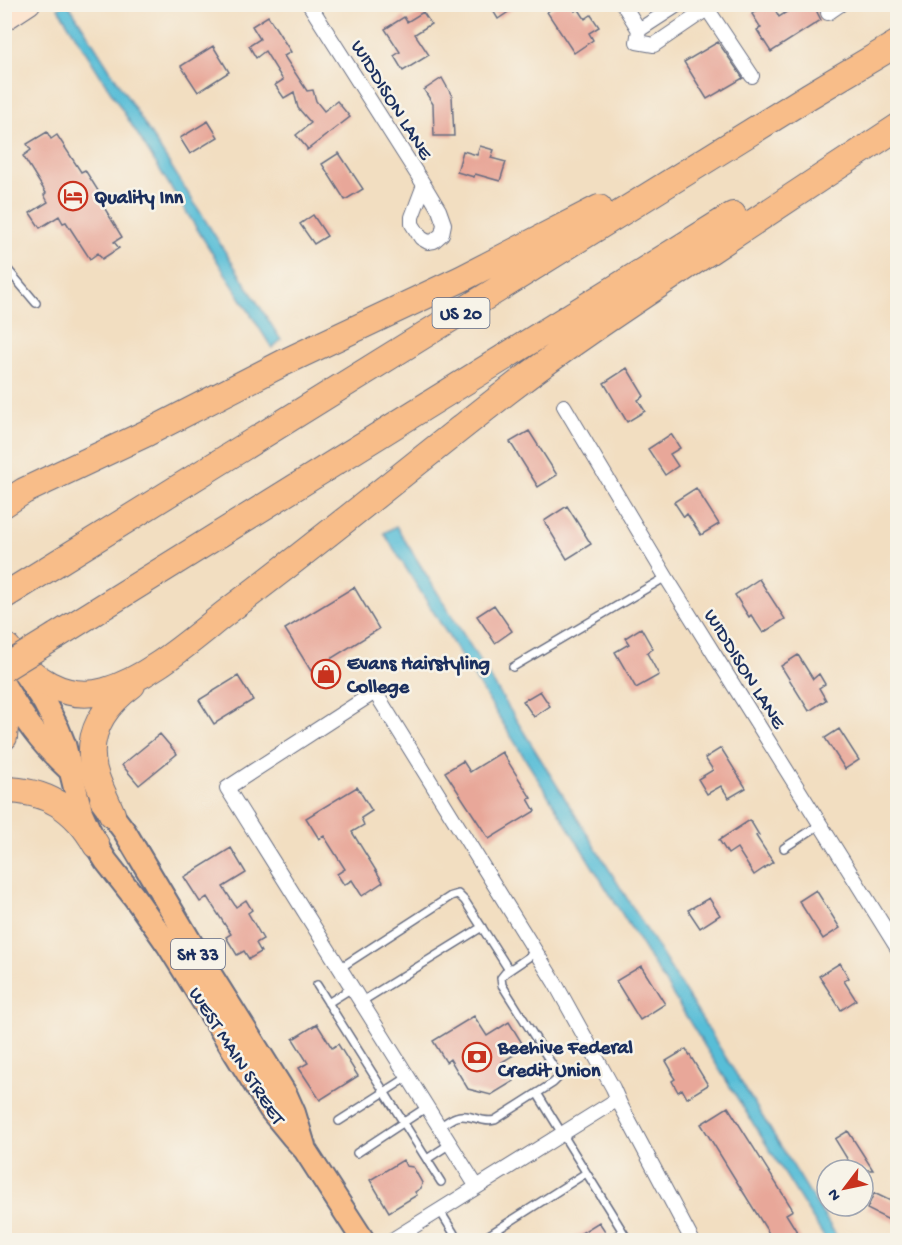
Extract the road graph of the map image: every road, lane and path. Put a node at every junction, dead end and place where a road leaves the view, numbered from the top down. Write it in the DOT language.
graph roads {
  1 [pos="30,4"];
  2 [pos="309,4"];
  3 [pos="623,4"];
  4 [pos="679,4"];
  5 [pos="841,4"];
  6 [pos="706,7"];
  7 [pos="828,13"];
  8 [pos="4,21"];
  9 [pos="638,36"];
  10 [pos="897,43"];
  11 [pos="752,75"];
  12 [pos="809,96"];
  13 [pos="897,113"];
  14 [pos="897,127"];
  15 [pos="424,185"];
  16 [pos="4,265"];
  17 [pos="36,303"];
  18 [pos="564,406"];
  19 [pos="40,483"];
  20 [pos="4,492"];
  21 [pos="4,504"];
  22 [pos="666,576"];
  23 [pos="15,590"];
  24 [pos="5,653"];
  25 [pos="165,659"];
  26 [pos="513,667"];
  27 [pos="4,685"];
  28 [pos="4,697"];
  29 [pos="4,737"];
  30 [pos="70,770"];
  31 [pos="4,790"];
  32 [pos="112,814"];
  33 [pos="821,824"];
  34 [pos="96,844"];
  35 [pos="784,848"];
  36 [pos="482,927"];
  37 [pos="897,949"];
  38 [pos="536,952"];
  39 [pos="340,968"];
  40 [pos="509,970"];
  41 [pos="316,985"];
  42 [pos="352,988"];
  43 [pos="361,1002"];
  44 [pos="328,1003"];
  45 [pos="408,1077"];
  46 [pos="384,1092"];
  47 [pos="537,1093"];
  48 [pos="618,1099"];
  49 [pos="427,1107"];
  50 [pos="339,1121"];
  51 [pos="403,1122"];
  52 [pos="439,1127"];
  53 [pos="563,1134"];
  54 [pos="450,1144"];
  55 [pos="305,1150"];
  56 [pos="357,1153"];
  57 [pos="427,1159"];
  58 [pos="586,1173"];
  59 [pos="441,1182"];
  60 [pos="477,1188"];
  61 [pos="440,1211"];
  62 [pos="350,1230"];
  63 [pos="623,1232"];
  64 [pos="363,1240"];
  65 [pos="392,1240"];
  66 [pos="458,1240"];
  67 [pos="481,1240"];
  68 [pos="609,1240"];
  69 [pos="628,1240"];
  70 [pos="692,1240"];
  1 -- 8 [label="street"];
  2 -- 15 [label="street, WIDDISON LANE"];
  3 -- 9 [label="street"];
  4 -- 9 [label="street"];
  5 -- 7 [label="street"];
  6 -- 9 [label="street"];
  6 -- 11 [label="street"];
  10 -- 12 [label="highway, US 20"];
  12 -- 19 [label="highway"];
  12 -- 23 [label="highway, US 20"];
  13 -- 24 [label="highway, bridge"];
  14 -- 25 [label="highway"];
  16 -- 17 [label="lane"];
  18 -- 22 [label="street, WIDDISON LANE"];
  19 -- 20 [label="highway"];
  19 -- 21 [label="highway"];
  22 -- 26 [label="lane"];
  22 -- 33 [label="street, WIDDISON LANE"];
  24 -- 25 [label="highway"];
  24 -- 30 [label="main road, WEST MAIN STREET"];
  25 -- 32 [label="highway"];
  27 -- 30 [label="main road, WEST MAIN STREET / SH 33"];
  28 -- 29 [label="highway"];
  30 -- 32 [label="main road, WEST MAIN STREET / SH 33"];
  30 -- 34 [label="main road, WEST MAIN STREET"];
  31 -- 34 [label="highway, SH 33"];
  32 -- 55 [label="main road, WEST MAIN STREET / SH 33"];
  33 -- 35 [label="lane"];
  33 -- 37 [label="street, WIDDISON LANE"];
  34 -- 55 [label="main road, WEST MAIN STREET / SH 33"];
  36 -- 39 [label="lane"];
  36 -- 40 [label="lane"];
  36 -- 43 [label="lane"];
  38 -- 39 [label="street"];
  38 -- 40 [label="lane"];
  38 -- 48 [label="street"];
  39 -- 42 [label="street"];
  40 -- 47 [label="lane"];
  41 -- 44 [label="lane"];
  42 -- 43 [label="street"];
  42 -- 44 [label="lane"];
  43 -- 45 [label="street"];
  44 -- 46 [label="lane"];
  45 -- 46 [label="lane"];
  45 -- 49 [label="street"];
  46 -- 50 [label="lane"];
  46 -- 51 [label="lane"];
  47 -- 52 [label="lane"];
  47 -- 53 [label="lane"];
  48 -- 53 [label="street"];
  48 -- 70 [label="street"];
  49 -- 51 [label="lane"];
  49 -- 52 [label="street"];
  51 -- 56 [label="lane"];
  51 -- 57 [label="lane"];
  52 -- 54 [label="street"];
  53 -- 58 [label="lane"];
  53 -- 60 [label="street"];
  54 -- 57 [label="lane"];
  54 -- 60 [label="street"];
  55 -- 62 [label="main road, WEST MAIN STREET / SH 33"];
  57 -- 59 [label="lane"];
  58 -- 63 [label="lane"];
  58 -- 67 [label="lane"];
  60 -- 61 [label="street"];
  61 -- 65 [label="street"];
  61 -- 66 [label="lane"];
  62 -- 64 [label="main road, WEST MAIN STREET / SH 33"];
  63 -- 68 [label="lane"];
  63 -- 69 [label="lane"];
}
